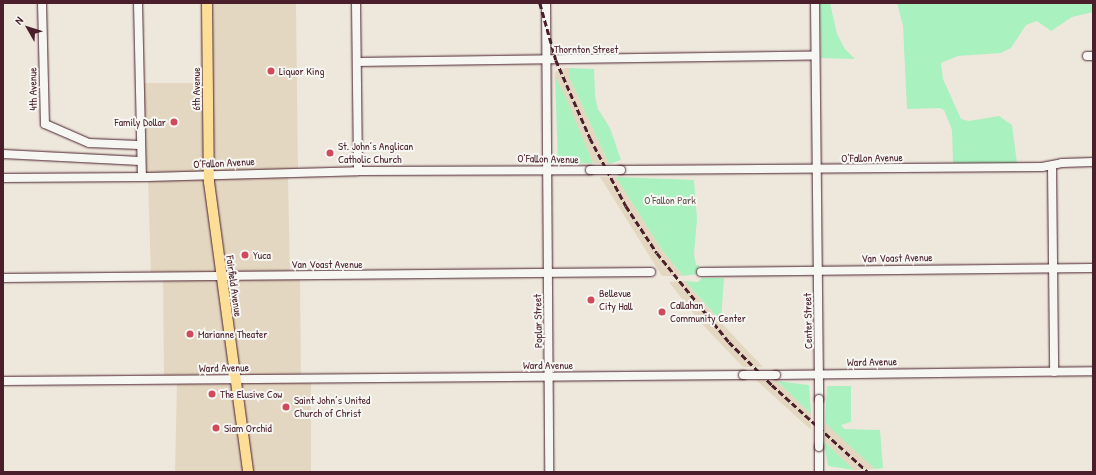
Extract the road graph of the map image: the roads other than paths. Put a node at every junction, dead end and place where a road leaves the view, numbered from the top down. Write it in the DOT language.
graph roads {
  1 [pos="42,3"];
  2 [pos="138,3"];
  3 [pos="207,3"];
  4 [pos="356,3"];
  5 [pos="546,3"];
  6 [pos="815,3"];
  7 [pos="815,56"];
  8 [pos="545,60"];
  9 [pos="357,62"];
  10 [pos="139,145"];
  11 [pos="3,154"];
  12 [pos="140,161"];
  13 [pos="1093,162"];
  14 [pos="1052,166"];
  15 [pos="547,169"];
  16 [pos="817,169"];
  17 [pos="358,171"];
  18 [pos="208,174"];
  19 [pos="142,177"];
  20 [pos="3,178"];
  21 [pos="1054,268"];
  22 [pos="1093,268"];
  23 [pos="818,271"];
  24 [pos="651,272"];
  25 [pos="701,272"];
  26 [pos="549,274"];
  27 [pos="221,276"];
  28 [pos="3,278"];
  29 [pos="1093,371"];
  30 [pos="1054,372"];
  31 [pos="819,373"];
  32 [pos="550,376"];
  33 [pos="235,378"];
  34 [pos="3,381"];
  35 [pos="248,472"];
  36 [pos="549,472"];
  37 [pos="819,472"];
  1 -- 10 [label="street, 4th Avenue"];
  2 -- 10 [label="street"];
  3 -- 18 [label="main road, 6th Avenue"];
  4 -- 9 [label="street"];
  5 -- 8 [label="street, Poplar Street"];
  6 -- 7 [label="street, Center Street"];
  7 -- 8 [label="street, Thornton Street"];
  7 -- 16 [label="street, Center Street"];
  8 -- 9 [label="street, Thornton Street"];
  8 -- 15 [label="street, Poplar Street"];
  9 -- 17 [label="street"];
  10 -- 12 [label="street"];
  11 -- 12 [label="street"];
  12 -- 19 [label="street"];
  13 -- 14 [label="street, O’Fallon Avenue"];
  14 -- 16 [label="street, O’Fallon Avenue"];
  14 -- 21 [label="street"];
  15 -- 16 [label="street, O’Fallon Avenue, bridge"];
  15 -- 17 [label="street, O’Fallon Avenue"];
  15 -- 26 [label="street, Poplar Street"];
  16 -- 23 [label="street, Center Street"];
  17 -- 18 [label="street, O’Fallon Avenue"];
  18 -- 19 [label="street, O’Fallon Avenue"];
  18 -- 27 [label="main road, Fairfield Avenue"];
  19 -- 20 [label="street, O’Fallon Avenue"];
  21 -- 22 [label="street, Van Voast Avenue"];
  21 -- 23 [label="street, Van Voast Avenue"];
  21 -- 30 [label="street"];
  23 -- 25 [label="street, Van Voast Avenue"];
  23 -- 31 [label="street, Center Street"];
  24 -- 26 [label="street, Van Voast Avenue"];
  26 -- 27 [label="street, Van Voast Avenue"];
  26 -- 32 [label="street, Poplar Street"];
  27 -- 28 [label="street, Van Voast Avenue"];
  27 -- 33 [label="main road, Fairfield Avenue"];
  29 -- 30 [label="street, Ward Avenue"];
  30 -- 31 [label="street, Ward Avenue"];
  31 -- 32 [label="street, Ward Avenue, bridge"];
  31 -- 37 [label="street, Center Street, bridge"];
  32 -- 33 [label="street, Ward Avenue"];
  32 -- 36 [label="street, Poplar Street"];
  33 -- 34 [label="street, Ward Avenue"];
  33 -- 35 [label="main road, Fairfield Avenue"];
}
